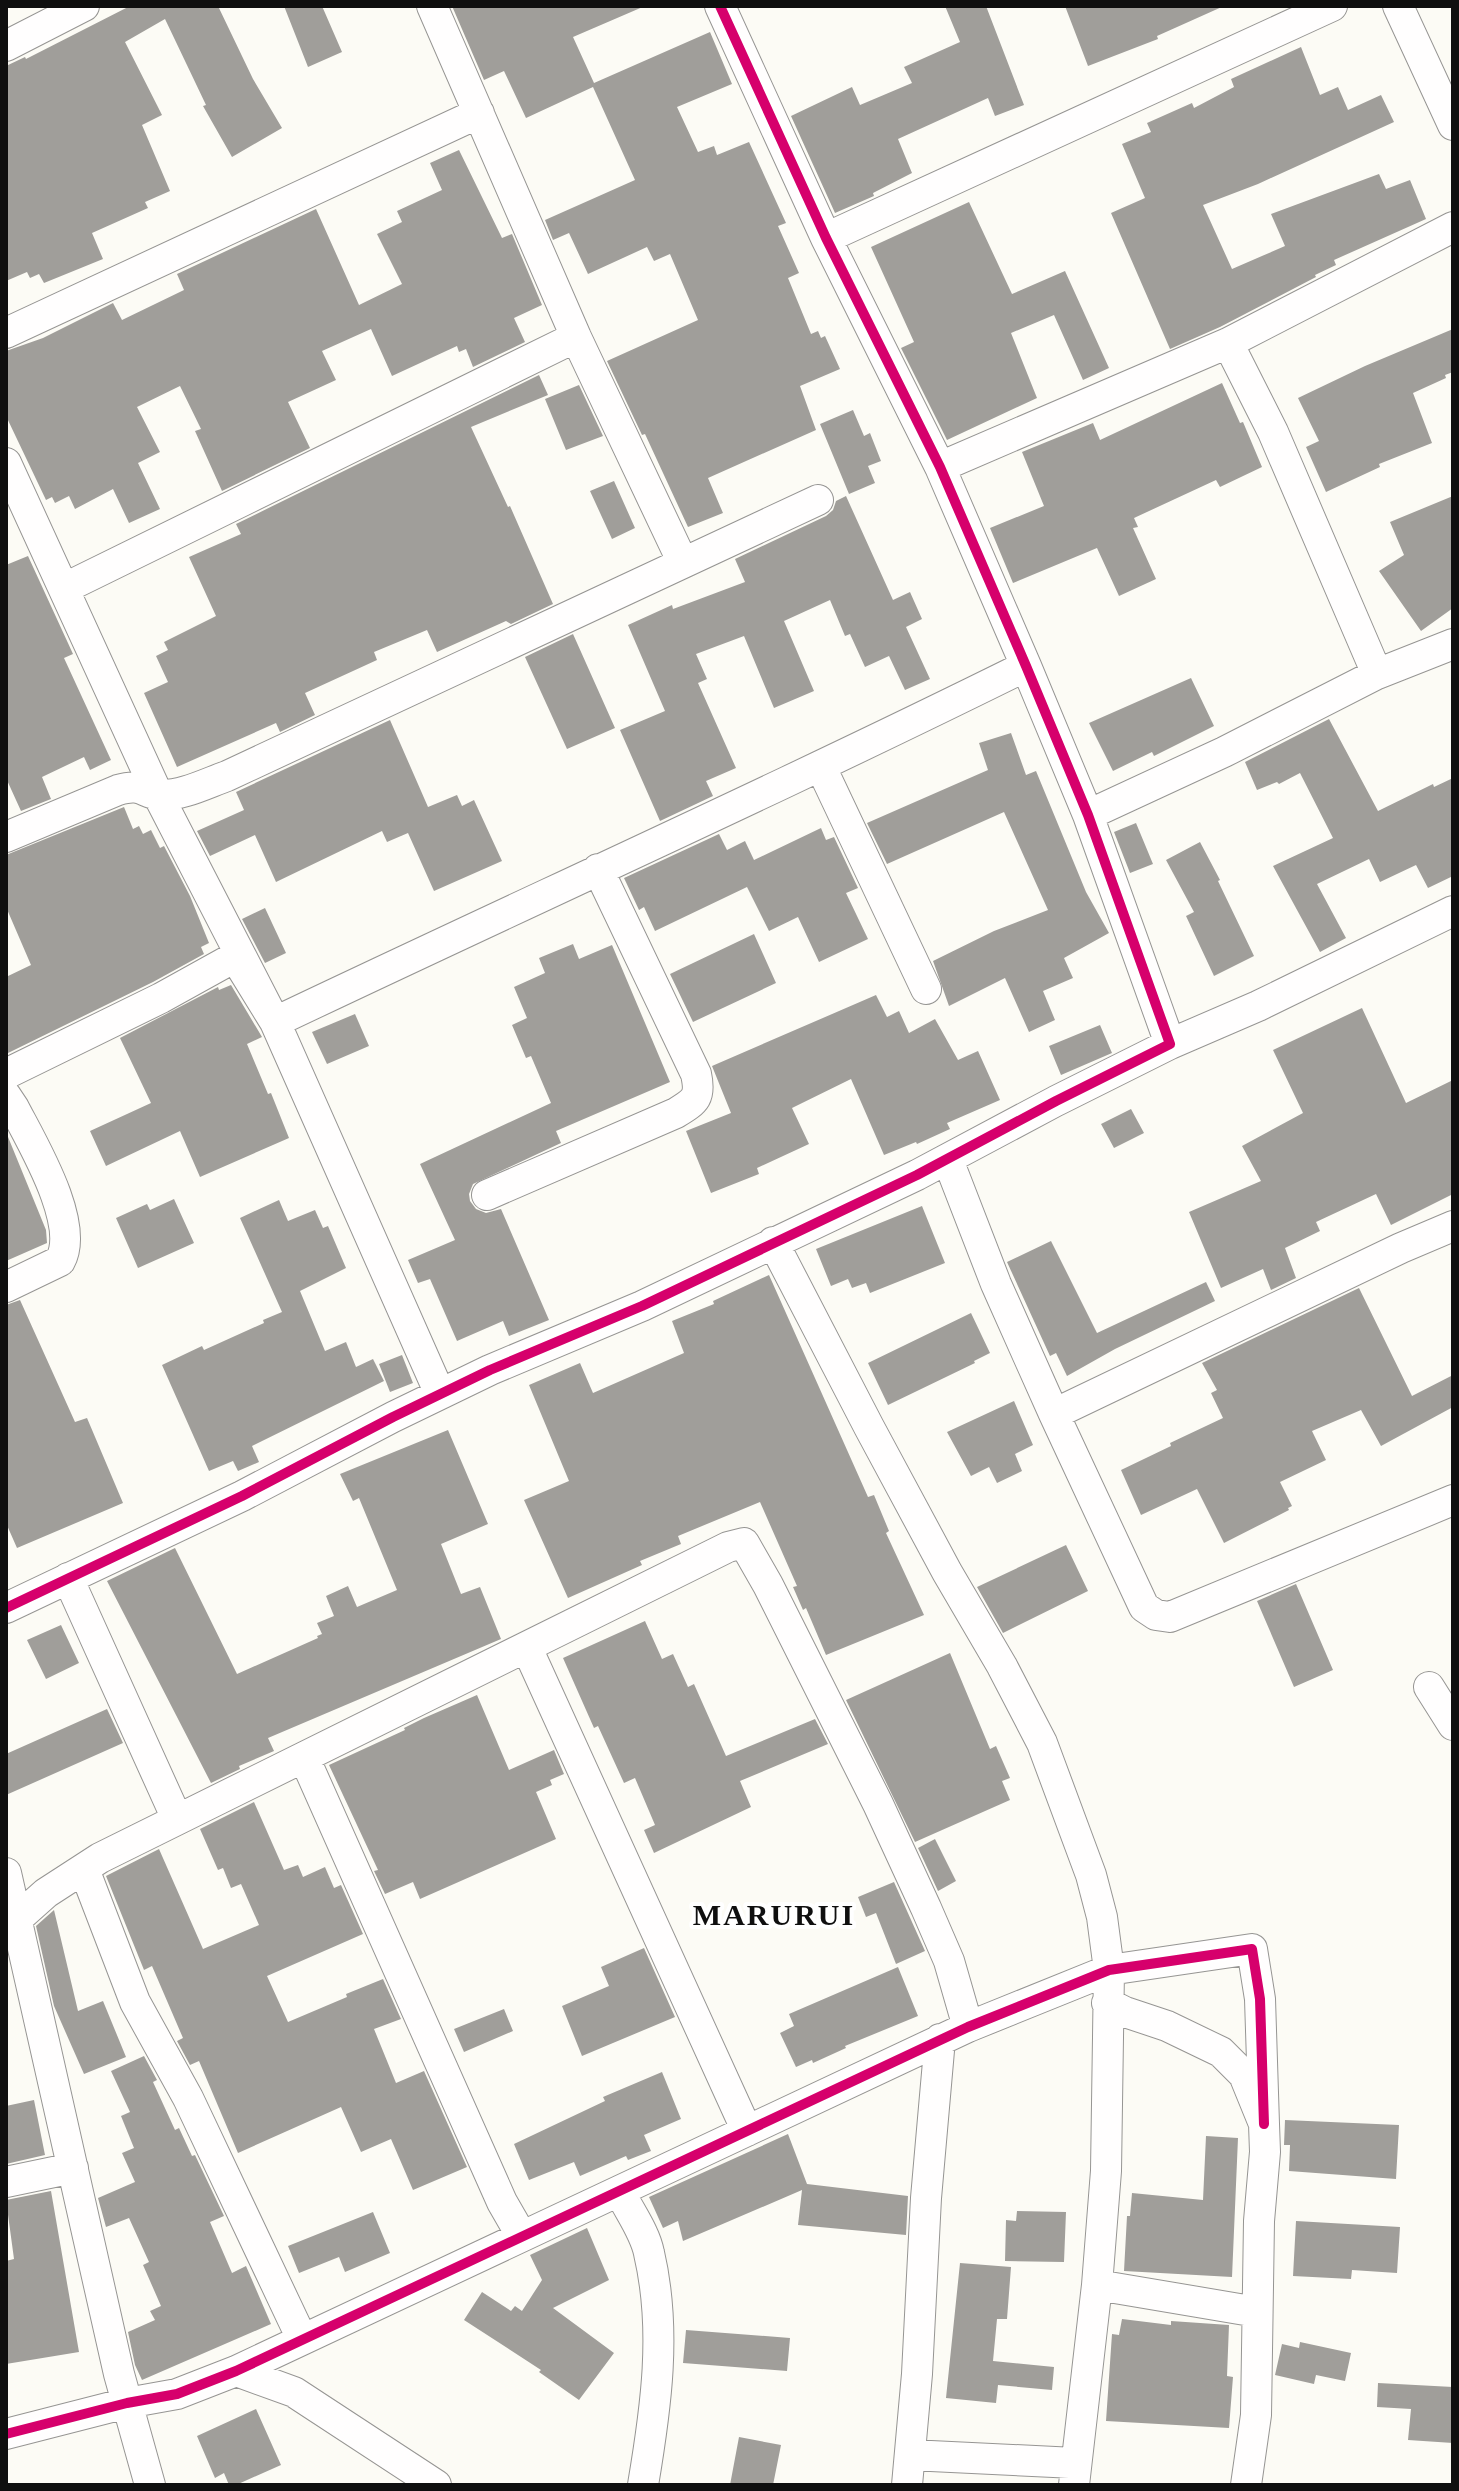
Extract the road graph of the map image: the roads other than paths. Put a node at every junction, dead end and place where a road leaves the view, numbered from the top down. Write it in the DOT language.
graph roads {
  1 [pos="84,6"];
  2 [pos="432,6"];
  3 [pos="720,6"];
  4 [pos="1332,6"];
  5 [pos="1398,6"];
  6 [pos="6,46"];
  7 [pos="479,113"];
  8 [pos="1453,125"];
  9 [pos="1453,227"];
  10 [pos="826,238"];
  11 [pos="6,333"];
  12 [pos="576,337"];
  13 [pos="1228,343"];
  14 [pos="6,463"];
  15 [pos="940,467"];
  16 [pos="818,500"];
  17 [pos="683,563"];
  18 [pos="65,588"];
  19 [pos="1453,644"];
  20 [pos="1026,666"];
  21 [pos="1377,674"];
  22 [pos="821,767"];
  23 [pos="158,795"];
  24 [pos="1088,815"];
  25 [pos="6,837"];
  26 [pos="598,869"];
  27 [pos="1453,911"];
  28 [pos="926,989"];
  29 [pos="275,1022"];
  30 [pos="1170,1044"];
  31 [pos="6,1074"];
  32 [pos="6,1096"];
  33 [pos="948,1160"];
  34 [pos="487,1195"];
  35 [pos="1453,1226"];
  36 [pos="773,1242"];
  37 [pos="6,1287"];
  38 [pos="440,1394"];
  39 [pos="1054,1414"];
  40 [pos="1453,1500"];
  41 [pos="68,1578"];
  42 [pos="6,1608"];
  43 [pos="527,1648"];
  44 [pos="1429,1687"];
  45 [pos="1453,1725"];
  46 [pos="304,1757"];
  47 [pos="177,1819"];
  48 [pos="84,1869"];
  49 [pos="6,1873"];
  50 [pos="12,1920"];
  51 [pos="1109,1970"];
  52 [pos="1107,2003"];
  53 [pos="968,2027"];
  54 [pos="940,2039"];
  55 [pos="1264,2124"];
  56 [pos="747,2131"];
  57 [pos="73,2168"];
  58 [pos="6,2182"];
  59 [pos="620,2192"];
  60 [pos="521,2235"];
  61 [pos="1097,2285"];
  62 [pos="1257,2312"];
  63 [pos="302,2339"];
  64 [pos="236,2371"];
  65 [pos="127,2403"];
  66 [pos="6,2434"];
  67 [pos="908,2470"];
  68 [pos="1075,2474"];
  69 [pos="150,2485"];
  70 [pos="436,2485"];
  71 [pos="643,2485"];
  72 [pos="1246,2485"];
  1 -- 6 [label="street"];
  2 -- 7 [label="street"];
  3 -- 10 [label="street"];
  4 -- 10 [label="street"];
  5 -- 8 [label="street"];
  7 -- 11 [label="street"];
  7 -- 12 [label="street"];
  9 -- 13 [label="street"];
  10 -- 15 [label="street"];
  12 -- 17 [label="street"];
  12 -- 18 [label="street"];
  13 -- 15 [label="street"];
  13 -- 21 [label="street"];
  14 -- 18 [label="street"];
  15 -- 20 [label="street"];
  16 -- 17 [label="street"];
  17 -- 23 [label="street"];
  18 -- 23 [label="street"];
  19 -- 21 [label="street"];
  20 -- 22 [label="street"];
  20 -- 24 [label="street"];
  21 -- 24 [label="street"];
  22 -- 26 [label="street"];
  22 -- 28 [label="street"];
  23 -- 25 [label="street"];
  23 -- 29 [label="street"];
  24 -- 30 [label="street"];
  26 -- 29 [label="street"];
  26 -- 34 [label="street"];
  27 -- 30 [label="street"];
  29 -- 31 [label="street"];
  29 -- 38 [label="street"];
  30 -- 33 [label="street"];
  32 -- 37 [label="street"];
  33 -- 36 [label="street"];
  33 -- 39 [label="street"];
  35 -- 39 [label="street"];
  36 -- 38 [label="street"];
  36 -- 51 [label="street"];
  38 -- 41 [label="street"];
  39 -- 40 [label="street"];
  41 -- 42 [label="street"];
  41 -- 47 [label="street"];
  43 -- 46 [label="street"];
  43 -- 53 [label="street"];
  43 -- 56 [label="street"];
  44 -- 45 [label="street"];
  46 -- 47 [label="street"];
  46 -- 60 [label="street"];
  47 -- 48 [label="street"];
  48 -- 50 [label="street"];
  48 -- 63 [label="street"];
  49 -- 50 [label="street"];
  50 -- 57 [label="street"];
  51 -- 52 [label="street"];
  51 -- 53 [label="street"];
  51 -- 55 [label="street"];
  52 -- 55 [label="street"];
  52 -- 61 [label="street"];
  53 -- 54 [label="street"];
  54 -- 56 [label="street"];
  54 -- 67 [label="street"];
  55 -- 62 [label="street"];
  56 -- 59 [label="street"];
  57 -- 58 [label="street"];
  57 -- 65 [label="street"];
  59 -- 60 [label="street"];
  59 -- 71 [label="street"];
  60 -- 63 [label="street"];
  61 -- 62 [label="street"];
  61 -- 68 [label="street"];
  62 -- 72 [label="street"];
  63 -- 64 [label="street"];
  64 -- 65 [label="street"];
  64 -- 70 [label="street"];
  65 -- 66 [label="street"];
  65 -- 69 [label="street"];
  67 -- 68 [label="street"];
}
